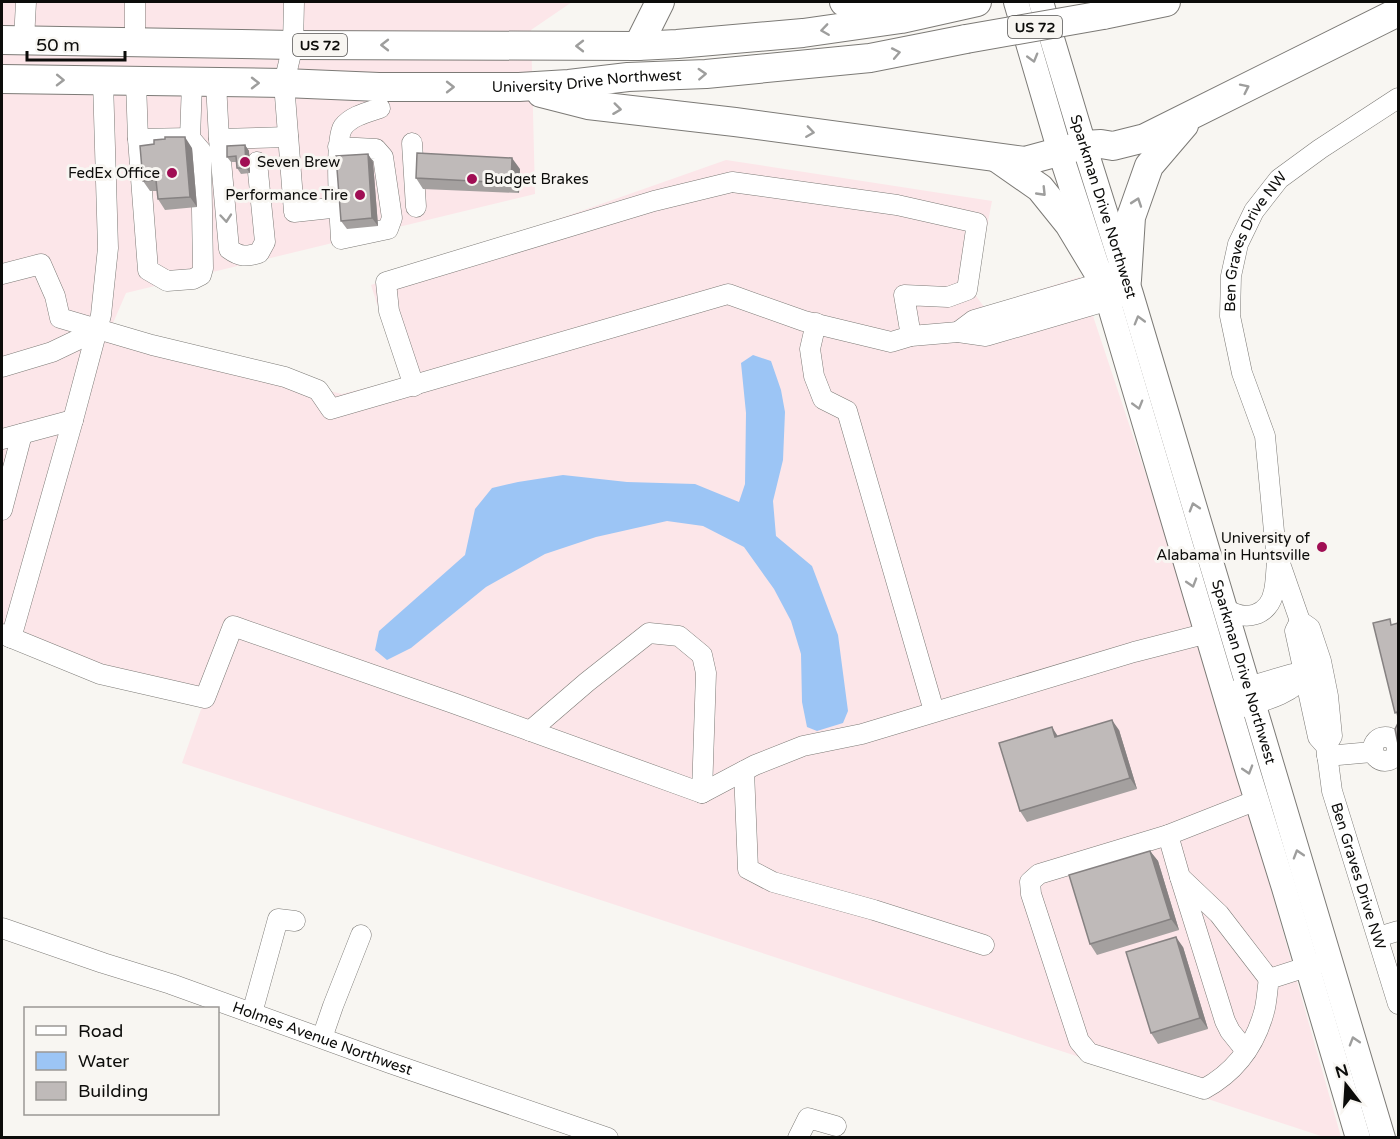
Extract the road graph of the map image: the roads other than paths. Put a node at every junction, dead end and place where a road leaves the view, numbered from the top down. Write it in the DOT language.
graph roads {
  1 [pos="26,2"];
  2 [pos="135,2"];
  3 [pos="294,2"];
  4 [pos="660,2"];
  5 [pos="844,2"];
  6 [pos="977,2"];
  7 [pos="1016,2"];
  8 [pos="1041,2"];
  9 [pos="1166,2"];
  10 [pos="944,9"];
  11 [pos="1398,12"];
  12 [pos="13,40"];
  13 [pos="135,42"];
  14 [pos="293,45"];
  15 [pos="639,46"];
  16 [pos="2,79"];
  17 [pos="103,81"];
  18 [pos="136,82"];
  19 [pos="204,83"];
  20 [pos="284,83"];
  21 [pos="519,87"];
  22 [pos="1396,105"];
  23 [pos="380,108"];
  24 [pos="1193,114"];
  25 [pos="190,138"];
  26 [pos="288,138"];
  27 [pos="138,139"];
  28 [pos="219,139"];
  29 [pos="412,143"];
  30 [pos="338,147"];
  31 [pos="1072,149"];
  32 [pos="256,150"];
  33 [pos="995,157"];
  34 [pos="340,207"];
  35 [pos="416,207"];
  36 [pos="2,274"];
  37 [pos="1116,285"];
  38 [pos="816,323"];
  39 [pos="98,330"];
  40 [pos="911,336"];
  41 [pos="2,367"];
  42 [pos="414,386"];
  43 [pos="73,420"];
  44 [pos="22,434"];
  45 [pos="2,439"];
  46 [pos="2,510"];
  47 [pos="1277,555"];
  48 [pos="1225,608"];
  49 [pos="1300,621"];
  50 [pos="1208,633"];
  51 [pos="6,636"];
  52 [pos="1318,652"];
  53 [pos="1305,676"];
  54 [pos="1328,696"];
  55 [pos="1246,699"];
  56 [pos="934,711"];
  57 [pos="1316,727"];
  58 [pos="530,731"];
  59 [pos="1326,751"];
  60 [pos="1372,752"];
  61 [pos="744,771"];
  62 [pos="702,793"];
  63 [pos="1257,800"];
  64 [pos="1168,835"];
  65 [pos="1180,877"];
  66 [pos="295,921"];
  67 [pos="2,928"];
  68 [pos="1398,931"];
  69 [pos="361,935"];
  70 [pos="1377,937"];
  71 [pos="984,945"];
  72 [pos="1319,963"];
  73 [pos="1269,979"];
  74 [pos="1398,1004"];
  75 [pos="252,1013"];
  76 [pos="322,1038"];
  77 [pos="1246,1051"];
  78 [pos="836,1126"];
  79 [pos="558,1129"];
  80 [pos="583,1133"];
  81 [pos="608,1137"];
  82 [pos="798,1137"];
  83 [pos="1358,1137"];
  84 [pos="1383,1137"];
  1 -- 12 [label="street"];
  2 -- 13 [label="street"];
  3 -- 14 [label="street"];
  4 -- 15 [label="highway"];
  5 -- 10 [label="highway"];
  6 -- 10 [label="highway, University Drive Northwest / US 72"];
  7 -- 31 [label="main road, Sparkman Drive Northwest, one-way"];
  8 -- 31 [label="main road, Sparkman Drive Northwest"];
  21 -- 9 [label="highway, University Drive Northwest / US 72, one-way, bridge"];
  10 -- 15 [label="highway, University Drive Northwest / US 72, one-way"];
  24 -- 11 [label="highway, one-way"];
  12 -- 13 [label="highway, University Drive Northwest / US 72"];
  13 -- 14 [label="highway, University Drive Northwest / US 72"];
  15 -- 14 [label="highway, University Drive Northwest / US 72, one-way"];
  14 -- 20 [label="street"];
  16 -- 17 [label="highway, University Drive Northwest / US 72, one-way"];
  17 -- 18 [label="highway, University Drive Northwest / US 72"];
  17 -- 39 [label="street"];
  18 -- 19 [label="highway, University Drive Northwest / US 72"];
  18 -- 27 [label="street"];
  19 -- 20 [label="highway, University Drive Northwest / US 72, one-way"];
  19 -- 25 [label="street"];
  19 -- 28 [label="street"];
  20 -- 21 [label="highway, University Drive Northwest / US 72, one-way"];
  20 -- 26 [label="street"];
  21 -- 33 [label="highway, one-way"];
  22 -- 47 [label="street, Ben Graves Drive NW"];
  23 -- 30 [label="street"];
  24 -- 31 [label="highway"];
  37 -- 24 [label="highway, one-way"];
  25 -- 27 [label="street"];
  25 -- 27 [label="street"];
  26 -- 32 [label="street"];
  26 -- 34 [label="street"];
  28 -- 32 [label="street"];
  28 -- 32 [label="street, one-way"];
  29 -- 35 [label="street"];
  30 -- 34 [label="street"];
  30 -- 34 [label="street"];
  31 -- 33 [label="highway"];
  31 -- 37 [label="main road, Sparkman Drive Northwest"];
  33 -- 37 [label="highway, one-way"];
  36 -- 39 [label="street"];
  37 -- 40 [label="street"];
  48 -- 37 [label="main road, Sparkman Drive Northwest, one-way"];
  37 -- 50 [label="main road, Sparkman Drive Northwest, one-way"];
  38 -- 40 [label="street"];
  38 -- 42 [label="street"];
  38 -- 56 [label="street"];
  39 -- 41 [label="street"];
  39 -- 42 [label="street"];
  39 -- 43 [label="street"];
  40 -- 42 [label="street"];
  43 -- 44 [label="street"];
  43 -- 51 [label="street"];
  44 -- 45 [label="street"];
  44 -- 46 [label="street"];
  47 -- 48 [label="street"];
  47 -- 49 [label="street, Ben Graves Drive NW"];
  48 -- 55 [label="main road, Sparkman Drive Northwest"];
  49 -- 52 [label="street, Ben Graves Drive NW"];
  49 -- 53 [label="street, Ben Graves Drive NW"];
  50 -- 55 [label="main road, Sparkman Drive Northwest"];
  50 -- 56 [label="street"];
  51 -- 58 [label="street"];
  52 -- 53 [label="street"];
  52 -- 54 [label="street, Ben Graves Drive NW"];
  53 -- 54 [label="street"];
  53 -- 55 [label="street"];
  53 -- 55 [label="street"];
  53 -- 57 [label="street, Ben Graves Drive NW"];
  54 -- 59 [label="street, Ben Graves Drive NW"];
  55 -- 57 [label="street"];
  55 -- 63 [label="main road, Sparkman Drive Northwest, one-way"];
  72 -- 55 [label="main road, Sparkman Drive Northwest, one-way"];
  56 -- 61 [label="street"];
  57 -- 59 [label="street, Ben Graves Drive NW"];
  58 -- 62 [label="street"];
  58 -- 62 [label="street"];
  59 -- 60 [label="street"];
  59 -- 70 [label="street, Ben Graves Drive NW"];
  61 -- 62 [label="street"];
  61 -- 71 [label="street"];
  63 -- 64 [label="street"];
  63 -- 72 [label="main road, Sparkman Drive Northwest"];
  64 -- 65 [label="street"];
  64 -- 77 [label="street"];
  65 -- 73 [label="street"];
  65 -- 77 [label="street"];
  66 -- 75 [label="street"];
  67 -- 75 [label="street, Holmes Avenue Northwest"];
  68 -- 70 [label="street"];
  69 -- 76 [label="street"];
  70 -- 74 [label="street, Ben Graves Drive NW"];
  72 -- 73 [label="street"];
  72 -- 83 [label="main road, Sparkman Drive Northwest"];
  84 -- 72 [label="main road, Sparkman Drive Northwest, one-way"];
  73 -- 77 [label="street"];
  75 -- 76 [label="street, Holmes Avenue Northwest"];
  76 -- 79 [label="street, Holmes Avenue Northwest"];
  78 -- 82 [label="street"];
  79 -- 80 [label="street, Holmes Avenue Northwest"];
  80 -- 81 [label="street, Holmes Avenue Northwest"];
}
